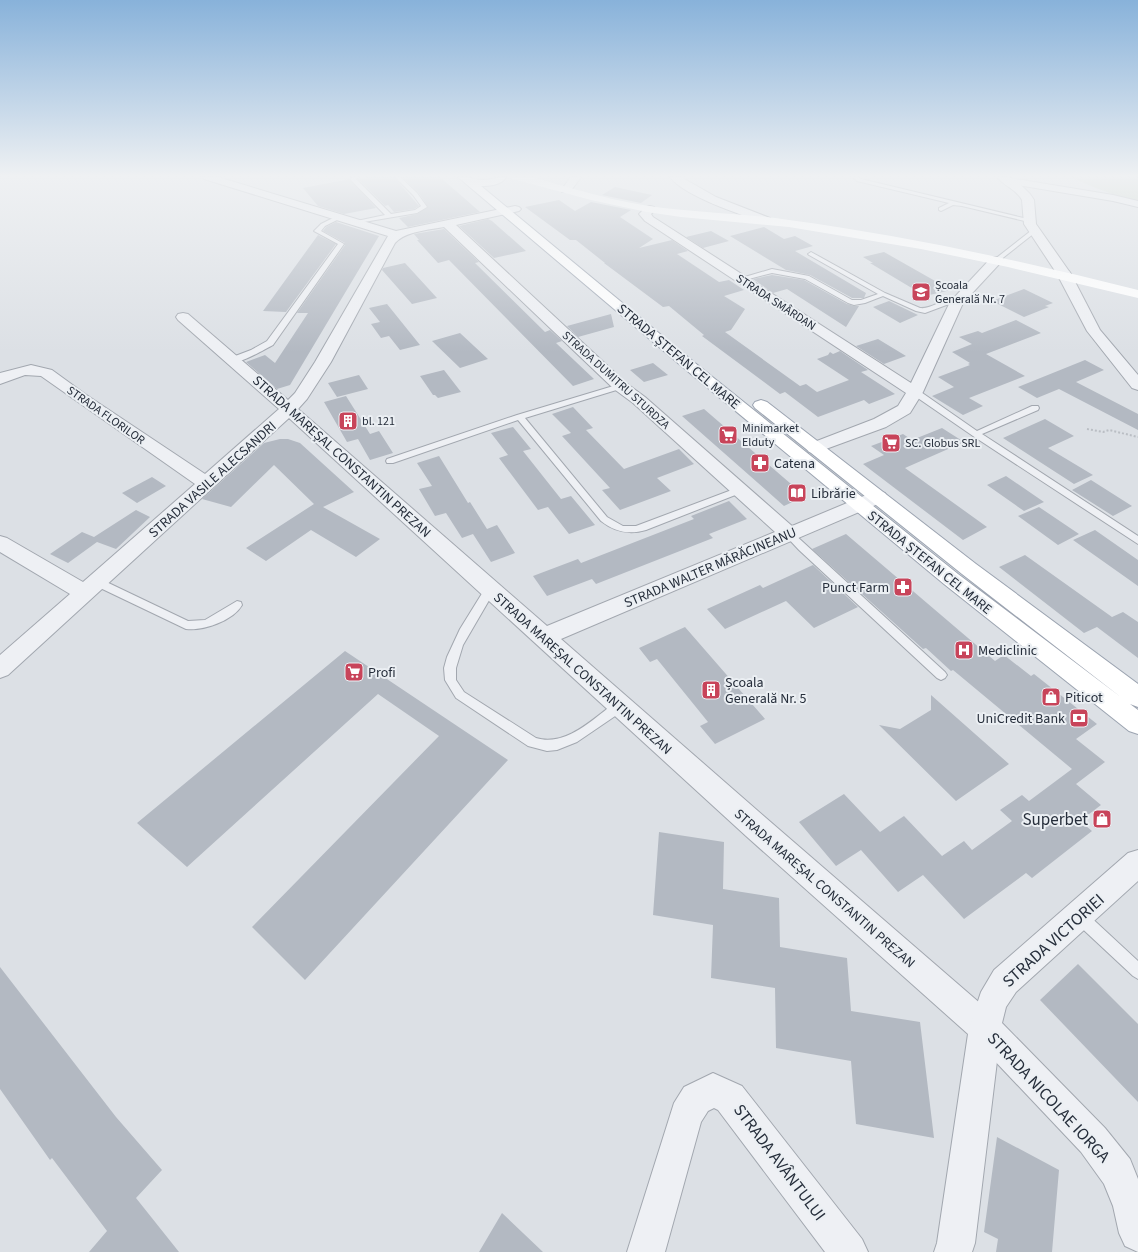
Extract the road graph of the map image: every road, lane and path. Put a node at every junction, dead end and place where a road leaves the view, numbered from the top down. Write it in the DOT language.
graph roads {
  1 [pos="326,235"];
  2 [pos="396,235"];
  3 [pos="460,235"];
  4 [pos="540,235"];
  5 [pos="542,235"];
  6 [pos="673,235"];
  7 [pos="866,235"];
  8 [pos="1022,235"];
  9 [pos="1039,235"];
  10 [pos="812,254"];
  11 [pos="997,260"];
  12 [pos="1064,274"];
  13 [pos="741,279"];
  14 [pos="883,294"];
  15 [pos="1138,294"];
  16 [pos="957,302"];
  17 [pos="182,316"];
  18 [pos="233,360"];
  19 [pos="0,379"];
  20 [pos="1138,385"];
  21 [pos="620,386"];
  22 [pos="915,392"];
  23 [pos="1035,408"];
  24 [pos="289,409"];
  25 [pos="520,417"];
  26 [pos="1087,429"];
  27 [pos="976,434"];
  28 [pos="1138,437"];
  29 [pos="815,448"];
  30 [pos="390,461"];
  31 [pos="206,484"];
  32 [pos="740,490"];
  33 [pos="868,501"];
  34 [pos="789,534"];
  35 [pos="1138,541"];
  36 [pos="0,543"];
  37 [pos="92,588"];
  38 [pos="490,590"];
  39 [pos="237,605"];
  40 [pos="543,637"];
  41 [pos="0,669"];
  42 [pos="941,676"];
  43 [pos="1138,697"];
  44 [pos="620,706"];
  45 [pos="1138,724"];
  46 [pos="1138,863"];
  47 [pos="1079,916"];
  48 [pos="1138,971"];
  49 [pos="985,1028"];
  50 [pos="1127,1177"];
  51 [pos="1138,1233"];
  52 [pos="646,1252"];
  53 [pos="849,1252"];
  54 [pos="953,1252"];
  1 -- 18 [label="lane"];
  2 -- 24 [label="street, STRADA VASILE ALECSANDRI"];
  3 -- 21 [label="street, STRADA DUMITRU STURDZA"];
  4 -- 33 [label="main road, STRADA ȘTEFAN CEL MARE"];
  5 -- 29 [label="main road, STRADA ȘTEFAN CEL MARE"];
  6 -- 13 [label="street, STRADA SMÂRDAN"];
  7 -- 11 [label="main road"];
  8 -- 11 [label="lane"];
  9 -- 12 [label="street"];
  10 -- 14 [label="lane"];
  11 -- 12 [label="main road"];
  11 -- 16 [label="street"];
  12 -- 15 [label="main road"];
  12 -- 20 [label="street"];
  13 -- 14 [label="lane"];
  13 -- 22 [label="street, STRADA SMÂRDAN"];
  14 -- 16 [label="lane"];
  16 -- 22 [label="street"];
  17 -- 18 [label="street, STRADA MAREȘAL CONSTANTIN PREZAN"];
  18 -- 24 [label="street, STRADA MAREȘAL CONSTANTIN PREZAN"];
  19 -- 31 [label="street, STRADA FLORILOR"];
  21 -- 25 [label="lane"];
  21 -- 32 [label="street, STRADA DUMITRU STURDZA"];
  22 -- 27 [label="lane"];
  22 -- 29 [label="street"];
  23 -- 27 [label="lane"];
  24 -- 31 [label="street, STRADA VASILE ALECSANDRI"];
  24 -- 38 [label="street, STRADA MAREȘAL CONSTANTIN PREZAN"];
  25 -- 30 [label="lane"];
  25 -- 32 [label="lane"];
  26 -- 28 [label="path"];
  27 -- 35 [label="lane"];
  29 -- 33 [label="main road, STRADA ȘTEFAN CEL MARE"];
  31 -- 37 [label="street, STRADA VASILE ALECSANDRI"];
  32 -- 34 [label="street, STRADA DUMITRU STURDZA"];
  33 -- 34 [label="street, STRADA WALTER MĂRĂCINEANU"];
  33 -- 43 [label="main road, STRADA ȘTEFAN CEL MARE"];
  33 -- 45 [label="main road, STRADA ȘTEFAN CEL MARE"];
  34 -- 40 [label="street, STRADA WALTER MĂRĂCINEANU"];
  34 -- 42 [label="lane"];
  36 -- 37 [label="street"];
  37 -- 39 [label="lane"];
  37 -- 41 [label="street, STRADA VASILE ALECSANDRI"];
  38 -- 40 [label="street, STRADA MAREȘAL CONSTANTIN PREZAN"];
  38 -- 44 [label="lane"];
  40 -- 44 [label="street, STRADA MAREȘAL CONSTANTIN PREZAN"];
  44 -- 49 [label="street, STRADA MAREȘAL CONSTANTIN PREZAN"];
  46 -- 47 [label="street, STRADA VICTORIEI"];
  47 -- 48 [label="lane"];
  47 -- 49 [label="street, STRADA VICTORIEI"];
  49 -- 50 [label="street, STRADA NICOLAE IORGA"];
  49 -- 54 [label="street"];
  50 -- 51 [label="street, STRADA NICOLAE IORGA"];
  52 -- 53 [label="street, STRADA AVÂNTULUI"];
}
